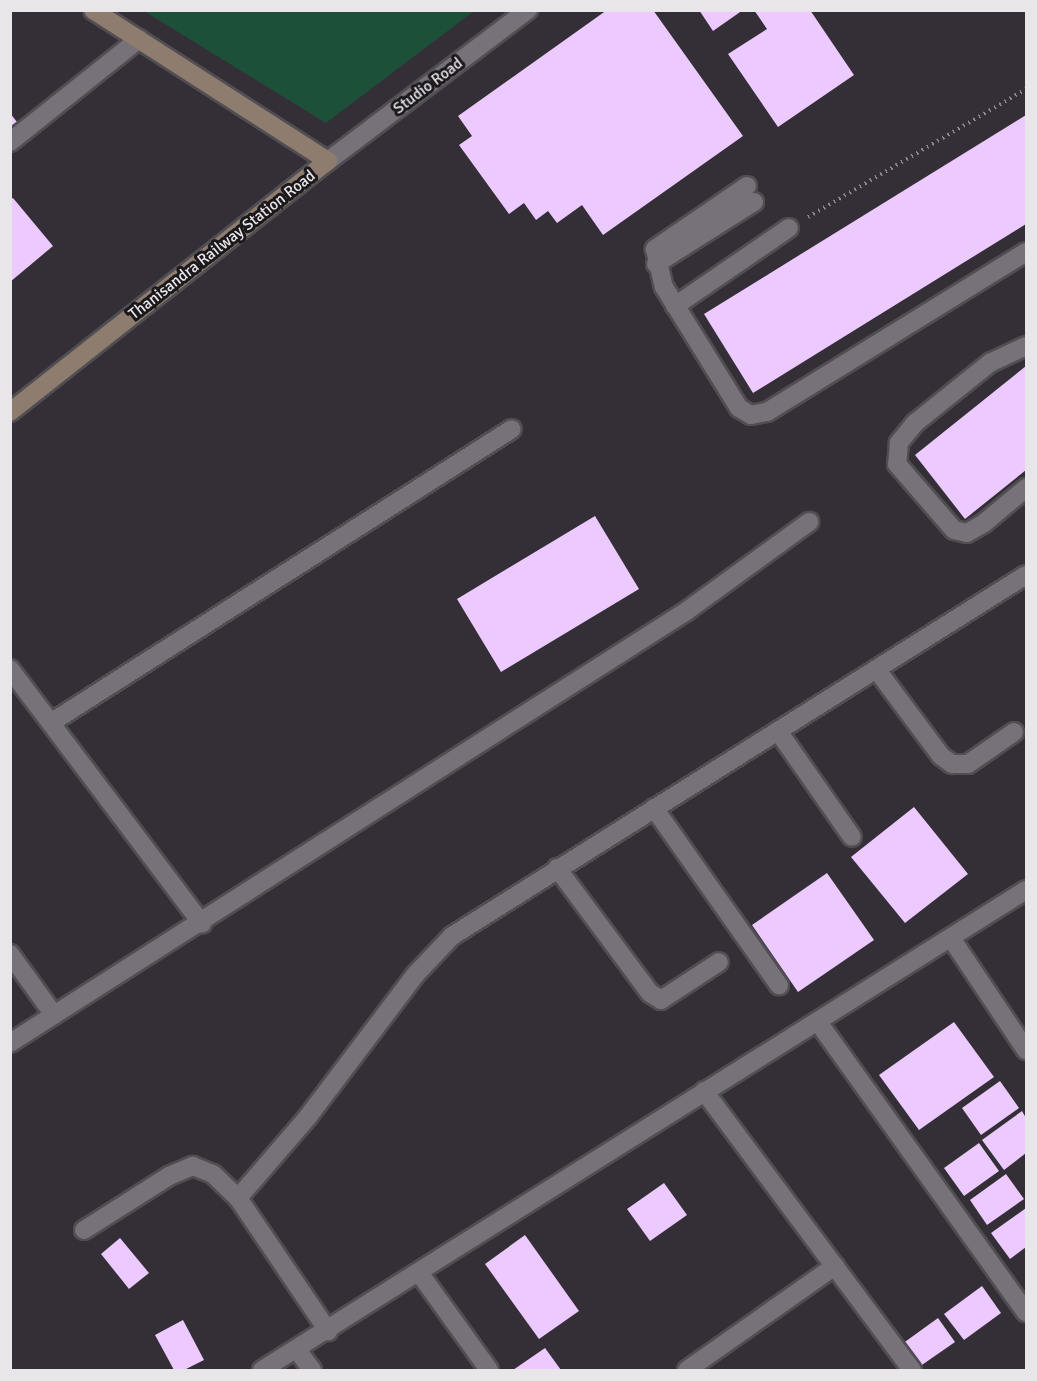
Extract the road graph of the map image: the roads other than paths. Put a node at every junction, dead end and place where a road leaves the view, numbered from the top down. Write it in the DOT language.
graph roads {
  1 [pos="93,10"];
  2 [pos="528,10"];
  3 [pos="139,39"];
  4 [pos="10,142"];
  5 [pos="328,161"];
  6 [pos="750,194"];
  7 [pos="789,228"];
  8 [pos="1026,252"];
  9 [pos="675,306"];
  10 [pos="1026,346"];
  11 [pos="10,412"];
  12 [pos="512,429"];
  13 [pos="1026,488"];
  14 [pos="809,522"];
  15 [pos="1026,575"];
  16 [pos="10,669"];
  17 [pos="877,670"];
  18 [pos="52,722"];
  19 [pos="778,731"];
  20 [pos="1014,732"];
  21 [pos="654,808"];
  22 [pos="852,837"];
  23 [pos="557,868"];
  24 [pos="1026,890"];
  25 [pos="202,924"];
  26 [pos="951,938"];
  27 [pos="10,954"];
  28 [pos="719,962"];
  29 [pos="779,985"];
  30 [pos="54,1015"];
  31 [pos="818,1022"];
  32 [pos="10,1044"];
  33 [pos="1026,1050"];
  34 [pos="704,1091"];
  35 [pos="238,1198"];
  36 [pos="84,1230"];
  37 [pos="835,1266"];
  38 [pos="420,1274"];
  39 [pos="1026,1312"];
  40 [pos="328,1331"];
  41 [pos="297,1350"];
  42 [pos="262,1371"];
  43 [pos="312,1371"];
  44 [pos="489,1371"];
  45 [pos="687,1371"];
  46 [pos="912,1371"];
  1 -- 3 [label="street, Thanisandra Railway Station Road"];
  2 -- 5 [label="street, Studio Road"];
  3 -- 4 [label="street"];
  3 -- 5 [label="street, Thanisandra Railway Station Road"];
  5 -- 11 [label="street, Thanisandra Railway Station Road"];
  6 -- 9 [label="street"];
  7 -- 9 [label="street"];
  8 -- 9 [label="street"];
  10 -- 13 [label="street"];
  12 -- 18 [label="street"];
  14 -- 25 [label="street"];
  15 -- 17 [label="street"];
  16 -- 18 [label="street"];
  17 -- 19 [label="street"];
  17 -- 20 [label="street"];
  18 -- 25 [label="street"];
  19 -- 21 [label="street"];
  19 -- 22 [label="street"];
  21 -- 23 [label="street"];
  21 -- 29 [label="street"];
  23 -- 28 [label="street"];
  23 -- 35 [label="street"];
  24 -- 26 [label="street"];
  25 -- 30 [label="street"];
  26 -- 31 [label="street"];
  26 -- 33 [label="street"];
  27 -- 30 [label="street"];
  30 -- 32 [label="street"];
  31 -- 34 [label="street"];
  31 -- 39 [label="street"];
  34 -- 37 [label="street"];
  34 -- 38 [label="street"];
  35 -- 36 [label="street"];
  35 -- 40 [label="street"];
  37 -- 45 [label="street"];
  37 -- 46 [label="street"];
  38 -- 40 [label="street"];
  38 -- 44 [label="street"];
  40 -- 41 [label="street"];
  41 -- 42 [label="street"];
  41 -- 43 [label="street"];
}
